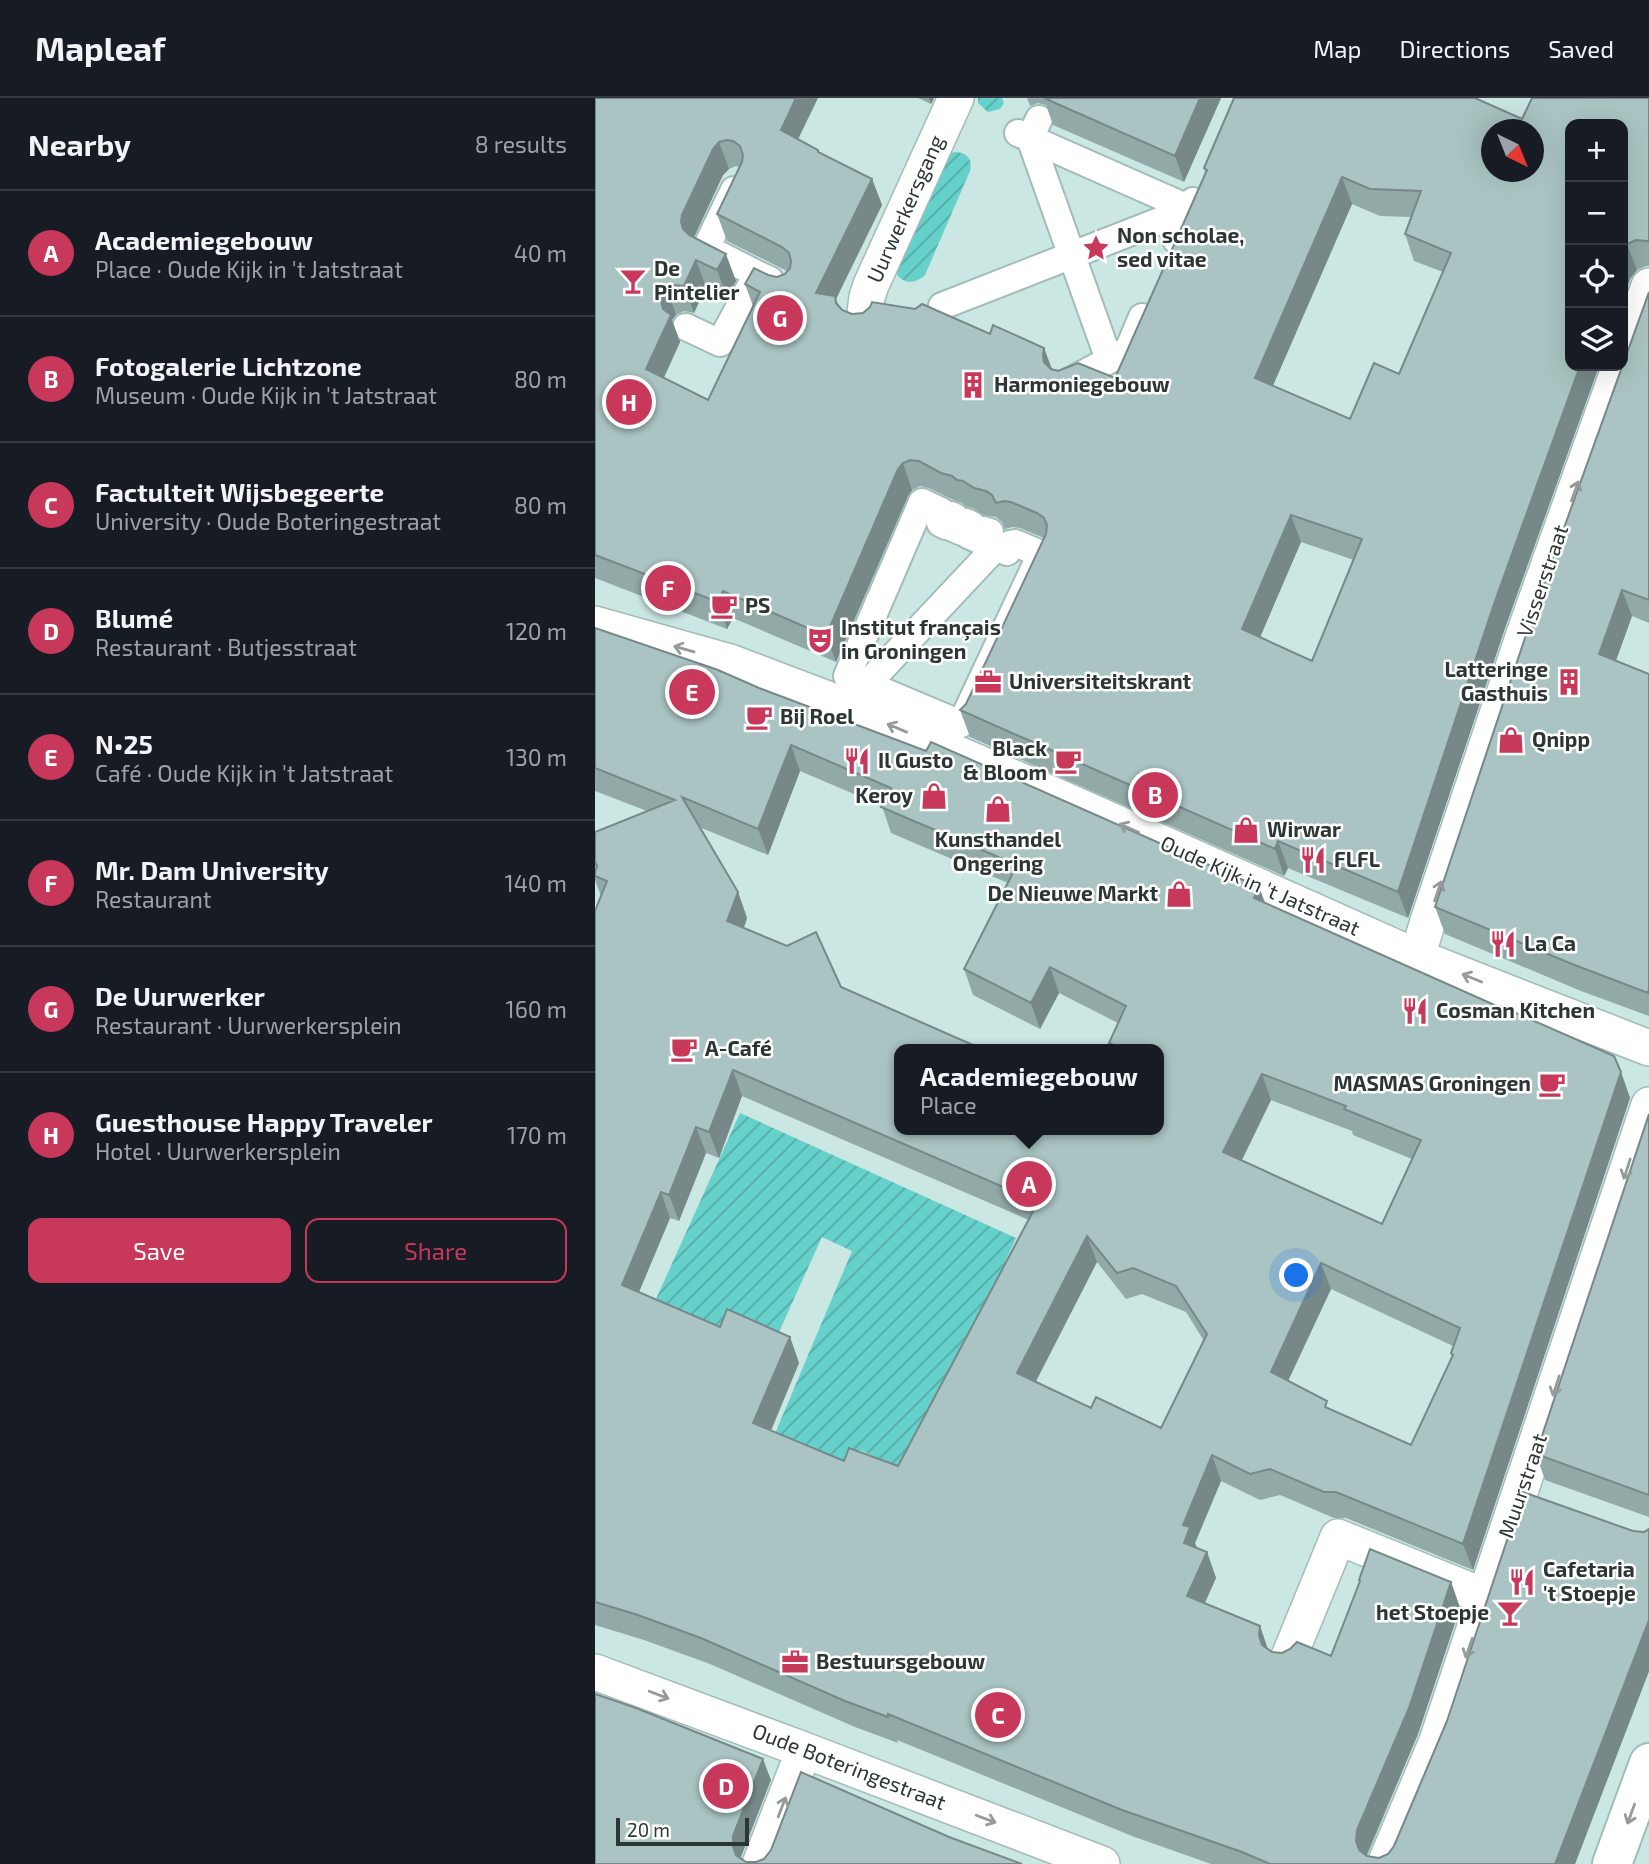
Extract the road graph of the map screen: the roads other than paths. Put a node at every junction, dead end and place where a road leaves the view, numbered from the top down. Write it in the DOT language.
graph roads {
  1 [pos="956,98"];
  2 [pos="1206,173"];
  3 [pos="737,183"];
  4 [pos="1190,209"];
  5 [pos="1072,255"];
  6 [pos="1168,260"];
  7 [pos="757,274"];
  8 [pos="1649,286"];
  9 [pos="785,288"];
  10 [pos="1151,298"];
  11 [pos="942,306"];
  12 [pos="864,321"];
  13 [pos="686,327"];
  14 [pos="1628,344"];
  15 [pos="1109,360"];
  16 [pos="1618,371"];
  17 [pos="1068,382"];
  18 [pos="996,547"];
  19 [pos="595,624"];
  20 [pos="856,695"];
  21 [pos="1417,957"];
  22 [pos="1649,1048"];
  23 [pos="1649,1105"];
  24 [pos="1486,1597"];
  25 [pos="1288,1660"];
  26 [pos="595,1672"];
  27 [pos="804,1750"];
  28 [pos="1649,1763"];
  29 [pos="760,1864"];
  30 [pos="1102,1864"];
  31 [pos="1385,1864"];
  32 [pos="1612,1864"];
  1 -- 12 [label="street, Uurwerkersgang"];
  2 -- 4 [label="street"];
  3 -- 7 [label="street"];
  4 -- 5 [label="street"];
  4 -- 5 [label="street"];
  4 -- 6 [label="street"];
  5 -- 11 [label="street"];
  5 -- 15 [label="street"];
  7 -- 9 [label="street"];
  7 -- 13 [label="street"];
  8 -- 14 [label="street"];
  10 -- 15 [label="street"];
  15 -- 17 [label="street"];
  21 -- 16 [label="street, Visserstraat, one-way"];
  18 -- 20 [label="street"];
  18 -- 20 [label="street"];
  18 -- 20 [label="street"];
  20 -- 19 [label="street, Oude Kijk in 't Jatstraat, one-way"];
  21 -- 20 [label="street, Oude Kijk in 't Jatstraat, one-way"];
  22 -- 21 [label="street, Oude Kijk in 't Jatstraat, one-way"];
  23 -- 24 [label="street, Muurstraat, one-way"];
  24 -- 25 [label="street"];
  24 -- 31 [label="street, Muurstraat, one-way"];
  26 -- 27 [label="street, Oude Boteringestraat, one-way"];
  29 -- 27 [label="street, one-way"];
  27 -- 30 [label="street, Oude Boteringestraat, one-way"];
  28 -- 32 [label="street, one-way"];
}
